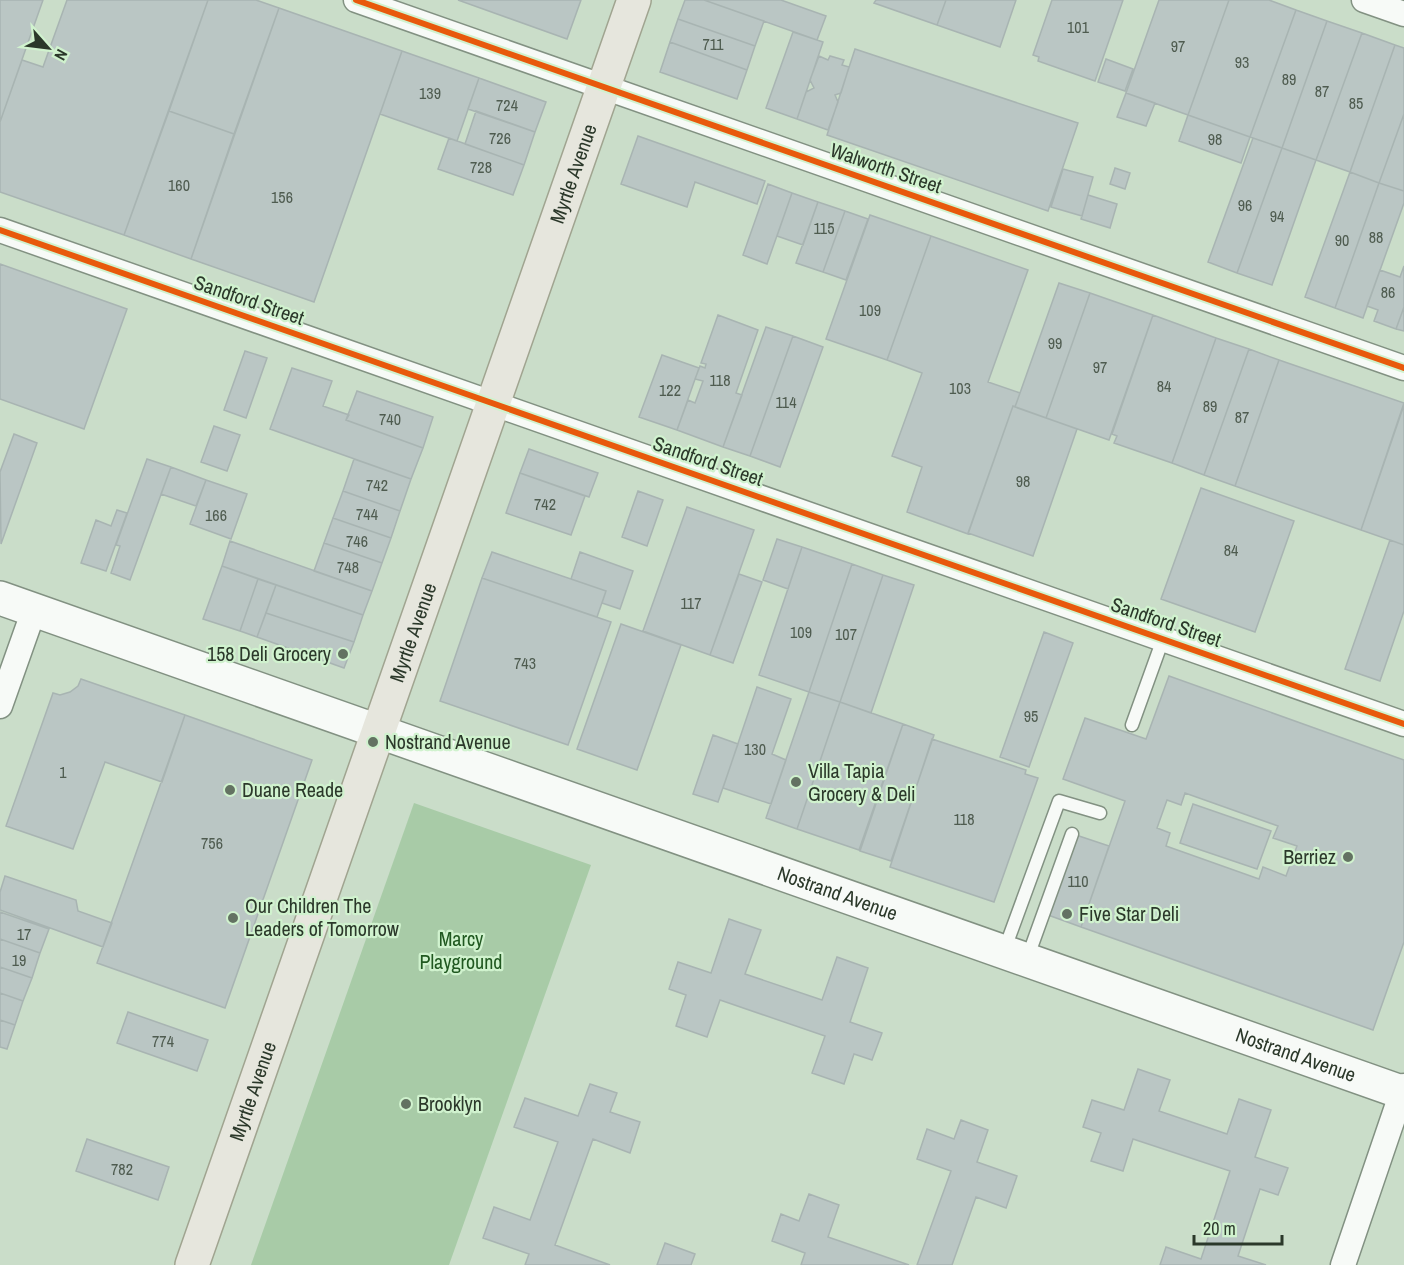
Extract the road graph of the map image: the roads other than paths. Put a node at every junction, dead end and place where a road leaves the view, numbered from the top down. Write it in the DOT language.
graph roads {
  1 [pos="356,0"];
  2 [pos="634,0"];
  3 [pos="1364,0"];
  4 [pos="1404,14"];
  5 [pos="604,87"];
  6 [pos="0,230"];
  7 [pos="1404,368"];
  8 [pos="492,403"];
  9 [pos="0,598"];
  10 [pos="34,610"];
  11 [pos="1163,639"];
  12 [pos="0,705"];
  13 [pos="1404,724"];
  14 [pos="1132,725"];
  15 [pos="381,732"];
  16 [pos="1100,813"];
  17 [pos="1072,834"];
  18 [pos="1015,956"];
  19 [pos="1403,1090"];
  20 [pos="192,1265"];
  21 [pos="1343,1265"];
  1 -- 5 [label="street, Walworth Street"];
  2 -- 5 [label="main road, Myrtle Avenue"];
  3 -- 4 [label="street"];
  5 -- 7 [label="street, Walworth Street"];
  5 -- 8 [label="main road, Myrtle Avenue"];
  6 -- 8 [label="street, Sandford Street"];
  8 -- 11 [label="street, Sandford Street"];
  8 -- 15 [label="main road, Myrtle Avenue"];
  9 -- 10 [label="main road, Nostrand Avenue"];
  10 -- 12 [label="street"];
  10 -- 15 [label="main road, Nostrand Avenue"];
  11 -- 13 [label="street, Sandford Street"];
  11 -- 14 [label="lane"];
  15 -- 18 [label="main road, Nostrand Avenue"];
  15 -- 20 [label="main road, Myrtle Avenue"];
  16 -- 18 [label="lane"];
  17 -- 18 [label="lane"];
  18 -- 19 [label="main road, Nostrand Avenue"];
  19 -- 21 [label="street"];
}
